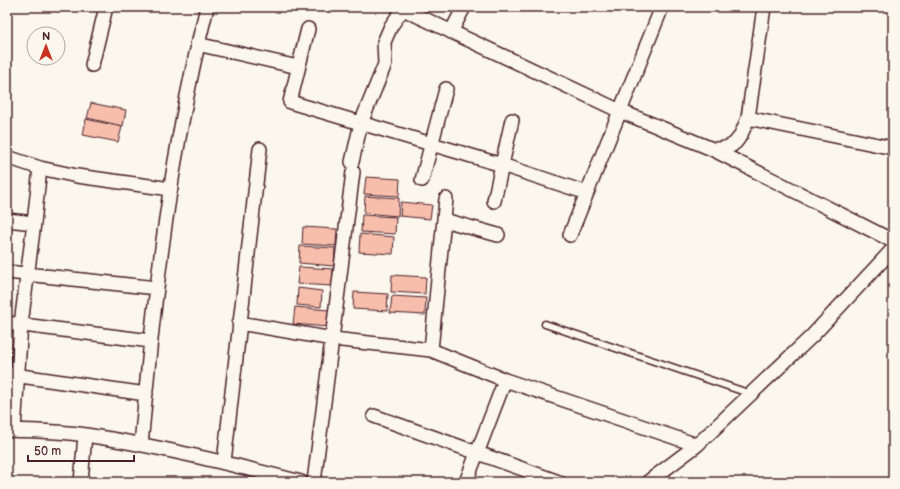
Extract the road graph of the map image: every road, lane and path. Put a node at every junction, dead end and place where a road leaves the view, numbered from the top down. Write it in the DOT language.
graph roads {
  1 [pos="106,7"];
  2 [pos="207,7"];
  3 [pos="464,7"];
  4 [pos="662,7"];
  5 [pos="764,7"];
  6 [pos="401,8"];
  7 [pos="308,29"];
  8 [pos="451,32"];
  9 [pos="198,44"];
  10 [pos="92,65"];
  11 [pos="298,67"];
  12 [pos="446,89"];
  13 [pos="620,111"];
  14 [pos="748,118"];
  15 [pos="512,120"];
  16 [pos="362,123"];
  17 [pos="431,144"];
  18 [pos="893,148"];
  19 [pos="260,149"];
  20 [pos="712,149"];
  21 [pos="7,157"];
  22 [pos="502,165"];
  23 [pos="40,168"];
  24 [pos="422,180"];
  25 [pos="171,189"];
  26 [pos="587,193"];
  27 [pos="446,199"];
  28 [pos="494,201"];
  29 [pos="7,220"];
  30 [pos="444,220"];
  31 [pos="34,223"];
  32 [pos="498,235"];
  33 [pos="570,235"];
  34 [pos="893,241"];
  35 [pos="893,249"];
  36 [pos="7,272"];
  37 [pos="28,274"];
  38 [pos="157,288"];
  39 [pos="7,323"];
  40 [pos="240,323"];
  41 [pos="21,324"];
  42 [pos="545,324"];
  43 [pos="333,339"];
  44 [pos="151,341"];
  45 [pos="431,350"];
  46 [pos="12,375"];
  47 [pos="505,380"];
  48 [pos="146,394"];
  49 [pos="751,394"];
  50 [pos="374,416"];
  51 [pos="10,430"];
  52 [pos="85,435"];
  53 [pos="140,445"];
  54 [pos="697,445"];
  55 [pos="477,452"];
  56 [pos="224,462"];
  57 [pos="81,482"];
  58 [pos="301,482"];
  59 [pos="314,482"];
  60 [pos="466,482"];
  61 [pos="559,482"];
  62 [pos="648,482"];
  1 -- 10 [label="street"];
  2 -- 9 [label="street"];
  3 -- 8 [label="street"];
  4 -- 13 [label="street"];
  5 -- 14 [label="street"];
  6 -- 8 [label="street"];
  6 -- 16 [label="street"];
  7 -- 11 [label="street"];
  8 -- 13 [label="street"];
  9 -- 11 [label="street"];
  9 -- 25 [label="street"];
  11 -- 16 [label="street"];
  12 -- 17 [label="street"];
  13 -- 20 [label="street"];
  13 -- 26 [label="street"];
  14 -- 18 [label="street"];
  14 -- 20 [label="street"];
  15 -- 22 [label="street"];
  16 -- 17 [label="street"];
  16 -- 43 [label="street"];
  17 -- 22 [label="street"];
  17 -- 24 [label="street"];
  19 -- 40 [label="street"];
  20 -- 34 [label="street"];
  21 -- 23 [label="street"];
  22 -- 26 [label="street"];
  22 -- 28 [label="street"];
  23 -- 25 [label="street"];
  23 -- 31 [label="street"];
  25 -- 38 [label="street"];
  26 -- 33 [label="street"];
  27 -- 30 [label="street"];
  29 -- 31 [label="street"];
  30 -- 32 [label="street"];
  30 -- 45 [label="street"];
  31 -- 37 [label="street"];
  35 -- 49 [label="street"];
  36 -- 37 [label="street"];
  37 -- 38 [label="street"];
  37 -- 41 [label="street"];
  38 -- 44 [label="street"];
  39 -- 41 [label="street"];
  40 -- 43 [label="street"];
  40 -- 56 [label="street"];
  41 -- 44 [label="street"];
  41 -- 46 [label="street"];
  42 -- 49 [label="lane"];
  43 -- 45 [label="street"];
  43 -- 59 [label="street"];
  44 -- 48 [label="street"];
  45 -- 47 [label="street"];
  46 -- 48 [label="street"];
  46 -- 51 [label="street"];
  47 -- 54 [label="street"];
  47 -- 55 [label="street"];
  48 -- 53 [label="street"];
  49 -- 54 [label="street"];
  50 -- 55 [label="street"];
  51 -- 52 [label="street"];
  52 -- 53 [label="street"];
  52 -- 57 [label="street"];
  53 -- 56 [label="street"];
  54 -- 62 [label="street"];
  55 -- 60 [label="street"];
  55 -- 61 [label="street"];
  56 -- 58 [label="street"];
}
